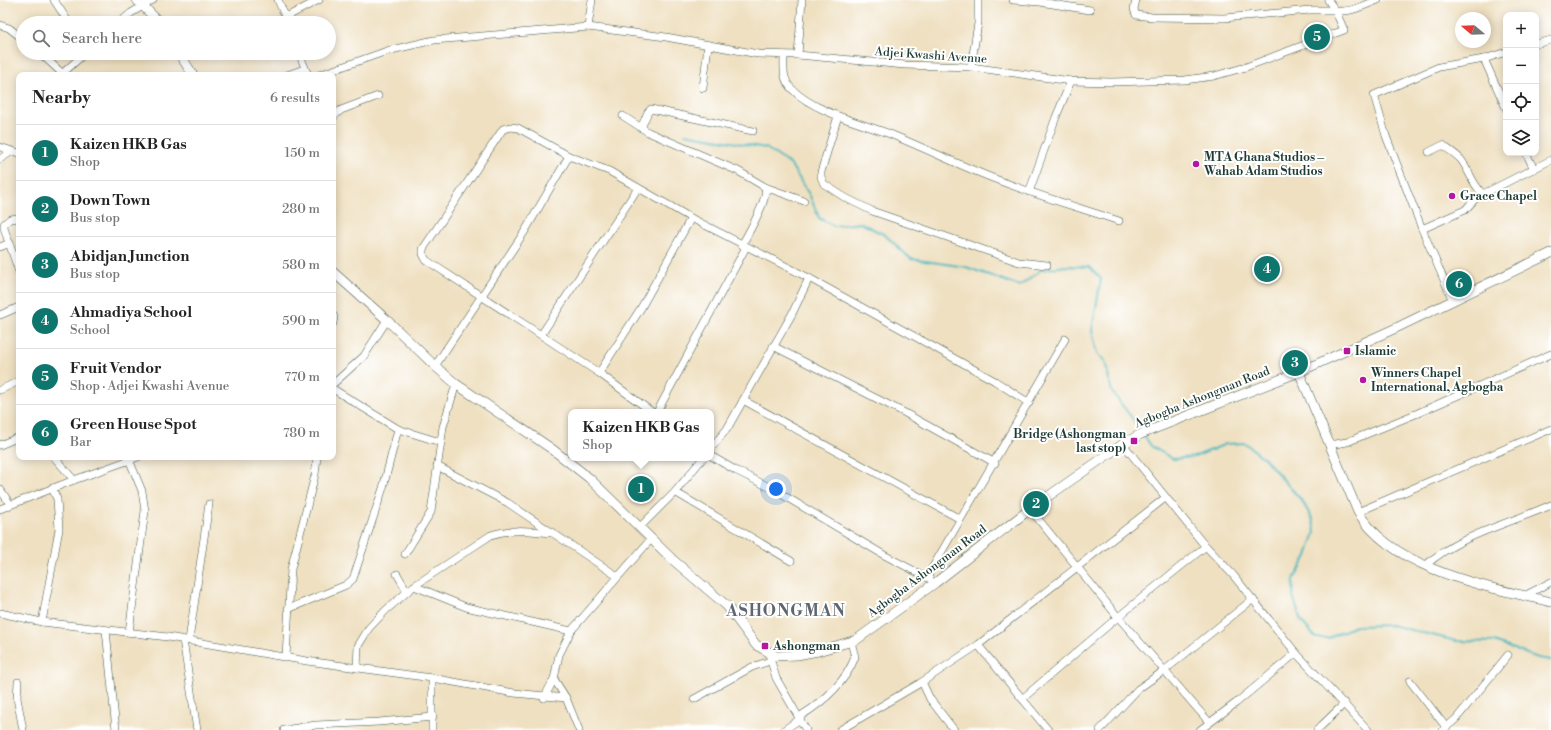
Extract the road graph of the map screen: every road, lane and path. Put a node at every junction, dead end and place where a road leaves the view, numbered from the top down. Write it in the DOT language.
graph roads {
  1 [pos="54,0"];
  2 [pos="153,0"];
  3 [pos="278,0"];
  4 [pos="319,0"];
  5 [pos="592,0"];
  6 [pos="802,0"];
  7 [pos="978,0"];
  8 [pos="1013,0"];
  9 [pos="1136,0"];
  10 [pos="1328,0"];
  11 [pos="1378,0"];
  12 [pos="140,3"];
  13 [pos="1065,3"];
  14 [pos="1090,10"];
  15 [pos="1335,10"];
  16 [pos="64,16"];
  17 [pos="127,16"];
  18 [pos="153,16"];
  19 [pos="285,16"];
  20 [pos="293,16"];
  21 [pos="0,25"];
  22 [pos="588,27"];
  23 [pos="16,34"];
  24 [pos="1550,42"];
  25 [pos="1539,44"];
  26 [pos="708,45"];
  27 [pos="1503,53"];
  28 [pos="784,55"];
  29 [pos="798,55"];
  30 [pos="1484,59"];
  31 [pos="48,60"];
  32 [pos="78,60"];
  33 [pos="184,60"];
  34 [pos="302,60"];
  35 [pos="971,67"];
  36 [pos="62,72"];
  37 [pos="66,72"];
  38 [pos="191,72"];
  39 [pos="306,72"];
  40 [pos="327,72"];
  41 [pos="1071,81"];
  42 [pos="703,88"];
  43 [pos="378,96"];
  44 [pos="1503,101"];
  45 [pos="336,114"];
  46 [pos="623,116"];
  47 [pos="838,116"];
  48 [pos="641,128"];
  49 [pos="753,131"];
  50 [pos="0,147"];
  51 [pos="10,152"];
  52 [pos="1429,152"];
  53 [pos="16,153"];
  54 [pos="569,156"];
  55 [pos="1528,156"];
  56 [pos="0,159"];
  57 [pos="1551,160"];
  58 [pos="1534,169"];
  59 [pos="765,187"];
  60 [pos="638,188"];
  61 [pos="1029,192"];
  62 [pos="1483,194"];
  63 [pos="804,201"];
  64 [pos="16,218"];
  65 [pos="691,218"];
  66 [pos="1120,221"];
  67 [pos="1422,228"];
  68 [pos="10,243"];
  69 [pos="744,246"];
  70 [pos="0,247"];
  71 [pos="1551,253"];
  72 [pos="16,262"];
  73 [pos="1047,265"];
  74 [pos="336,275"];
  75 [pos="809,278"];
  76 [pos="482,296"];
  77 [pos="1453,301"];
  78 [pos="16,308"];
  79 [pos="0,316"];
  80 [pos="387,320"];
  81 [pos="541,336"];
  82 [pos="1065,340"];
  83 [pos="773,346"];
  84 [pos="1551,354"];
  85 [pos="435,366"];
  86 [pos="1299,372"];
  87 [pos="599,373"];
  88 [pos="336,381"];
  89 [pos="16,382"];
  90 [pos="456,384"];
  91 [pos="0,390"];
  92 [pos="336,391"];
  93 [pos="743,400"];
  94 [pos="1029,403"];
  95 [pos="648,409"];
  96 [pos="659,409"];
  97 [pos="398,429"];
  98 [pos="1551,429"];
  99 [pos="16,438"];
  100 [pos="440,442"];
  101 [pos="714,444"];
  102 [pos="1123,444"];
  103 [pos="0,445"];
  104 [pos="1329,445"];
  105 [pos="714,458"];
  106 [pos="57,460"];
  107 [pos="124,460"];
  108 [pos="130,460"];
  109 [pos="317,460"];
  110 [pos="568,460"];
  111 [pos="569,461"];
  112 [pos="701,461"];
  113 [pos="995,463"];
  114 [pos="437,466"];
  115 [pos="74,480"];
  116 [pos="52,488"];
  117 [pos="0,489"];
  118 [pos="675,492"];
  119 [pos="1165,498"];
  120 [pos="10,504"];
  121 [pos="209,504"];
  122 [pos="1551,505"];
  123 [pos="0,509"];
  124 [pos="1030,509"];
  125 [pos="1358,512"];
  126 [pos="960,518"];
  127 [pos="640,528"];
  128 [pos="551,534"];
  129 [pos="651,539"];
  130 [pos="1206,546"];
  131 [pos="405,554"];
  132 [pos="791,561"];
  133 [pos="1426,565"];
  134 [pos="1076,566"];
  135 [pos="397,574"];
  136 [pos="617,576"];
  137 [pos="927,577"];
  138 [pos="1551,582"];
  139 [pos="935,583"];
  140 [pos="414,586"];
  141 [pos="407,591"];
  142 [pos="1524,596"];
  143 [pos="1253,599"];
  144 [pos="1551,602"];
  145 [pos="288,608"];
  146 [pos="0,613"];
  147 [pos="1118,617"];
  148 [pos="42,622"];
  149 [pos="106,630"];
  150 [pos="571,631"];
  151 [pos="129,632"];
  152 [pos="186,640"];
  153 [pos="851,642"];
  154 [pos="978,645"];
  155 [pos="1296,653"];
  156 [pos="1508,655"];
  157 [pos="770,657"];
  158 [pos="286,658"];
  159 [pos="357,668"];
  160 [pos="1165,670"];
  161 [pos="432,678"];
  162 [pos="554,679"];
  163 [pos="1410,681"];
  164 [pos="18,682"];
  165 [pos="922,682"];
  166 [pos="544,698"];
  167 [pos="566,698"];
  168 [pos="694,699"];
  169 [pos="1022,699"];
  170 [pos="1345,704"];
  171 [pos="433,717"];
  172 [pos="799,718"];
  173 [pos="1209,722"];
  174 [pos="952,729"];
  175 [pos="1445,729"];
  176 [pos="23,730"];
  177 [pos="116,730"];
  178 [pos="197,730"];
  179 [pos="284,730"];
  180 [pos="432,730"];
  181 [pos="579,730"];
  182 [pos="784,730"];
  183 [pos="806,730"];
  184 [pos="840,730"];
  185 [pos="1048,730"];
  186 [pos="1100,730"];
  187 [pos="1200,730"];
  188 [pos="1317,730"];
  189 [pos="1368,730"];
  1 -- 16 [label="street"];
  2 -- 12 [label="street"];
  3 -- 19 [label="street"];
  4 -- 20 [label="street"];
  5 -- 22 [label="street"];
  6 -- 29 [label="street"];
  7 -- 35 [label="street"];
  8 -- 13 [label="street"];
  9 -- 15 [label="street"];
  10 -- 15 [label="street"];
  11 -- 15 [label="street"];
  12 -- 17 [label="street"];
  12 -- 18 [label="street"];
  13 -- 14 [label="street"];
  15 -- 41 [label="street, Adjei Kwashi Avenue"];
  21 -- 23 [label="street"];
  22 -- 26 [label="street, Adjei Kwashi Avenue"];
  22 -- 40 [label="street, Adjei Kwashi Avenue"];
  24 -- 25 [label="street"];
  26 -- 28 [label="street, Adjei Kwashi Avenue"];
  26 -- 42 [label="street"];
  27 -- 30 [label="street"];
  28 -- 29 [label="street, Adjei Kwashi Avenue"];
  28 -- 47 [label="street"];
  29 -- 35 [label="street, Adjei Kwashi Avenue"];
  30 -- 44 [label="street"];
  30 -- 67 [label="street"];
  31 -- 36 [label="street"];
  32 -- 37 [label="street"];
  33 -- 38 [label="street"];
  34 -- 39 [label="street"];
  35 -- 41 [label="street, Adjei Kwashi Avenue"];
  41 -- 61 [label="street"];
  43 -- 45 [label="street"];
  46 -- 48 [label="street"];
  47 -- 61 [label="street"];
  47 -- 73 [label="street"];
  48 -- 49 [label="street"];
  48 -- 59 [label="street"];
  50 -- 51 [label="street"];
  51 -- 53 [label="street"];
  51 -- 56 [label="street"];
  52 -- 62 [label="street"];
  54 -- 60 [label="street"];
  54 -- 76 [label="street"];
  54 -- 76 [label="street"];
  55 -- 58 [label="street"];
  57 -- 58 [label="street"];
  58 -- 62 [label="street"];
  59 -- 63 [label="street"];
  59 -- 69 [label="street"];
  60 -- 65 [label="street"];
  60 -- 81 [label="street"];
  61 -- 66 [label="street"];
  62 -- 67 [label="street"];
  64 -- 68 [label="street"];
  65 -- 69 [label="street"];
  65 -- 87 [label="street"];
  67 -- 77 [label="street"];
  68 -- 70 [label="street"];
  68 -- 72 [label="street"];
  69 -- 75 [label="street"];
  69 -- 96 [label="street"];
  71 -- 77 [label="street, Agbogba Ashongman Road"];
  74 -- 80 [label="street"];
  75 -- 83 [label="street"];
  75 -- 94 [label="street"];
  76 -- 81 [label="street"];
  76 -- 85 [label="street"];
  77 -- 86 [label="street, Agbogba Ashongman Road"];
  78 -- 79 [label="street"];
  80 -- 85 [label="street"];
  80 -- 88 [label="street"];
  81 -- 87 [label="street"];
  82 -- 94 [label="street"];
  83 -- 93 [label="street"];
  83 -- 113 [label="street"];
  84 -- 104 [label="street"];
  85 -- 90 [label="street"];
  86 -- 102 [label="street, Agbogba Ashongman Road"];
  86 -- 104 [label="street"];
  87 -- 95 [label="street"];
  89 -- 91 [label="street"];
  90 -- 100 [label="street"];
  90 -- 110 [label="street"];
  92 -- 97 [label="street"];
  93 -- 101 [label="street"];
  93 -- 126 [label="street"];
  94 -- 113 [label="street"];
  97 -- 100 [label="street"];
  97 -- 145 [label="street"];
  98 -- 125 [label="street"];
  99 -- 103 [label="street"];
  100 -- 114 [label="street"];
  102 -- 119 [label="street"];
  102 -- 124 [label="street, Agbogba Ashongman Road"];
  104 -- 125 [label="street"];
  105 -- 137 [label="street"];
  106 -- 115 [label="street"];
  107 -- 115 [label="street"];
  108 -- 151 [label="street"];
  109 -- 145 [label="street"];
  111 -- 127 [label="street"];
  112 -- 118 [label="street"];
  113 -- 126 [label="street"];
  114 -- 128 [label="street"];
  114 -- 131 [label="street"];
  115 -- 116 [label="street"];
  116 -- 120 [label="street"];
  116 -- 148 [label="street"];
  117 -- 120 [label="street"];
  118 -- 127 [label="street"];
  118 -- 132 [label="street"];
  119 -- 130 [label="street"];
  119 -- 134 [label="street"];
  120 -- 123 [label="street"];
  121 -- 152 [label="street"];
  122 -- 133 [label="street"];
  124 -- 134 [label="street"];
  124 -- 139 [label="street, Agbogba Ashongman Road"];
  125 -- 133 [label="street"];
  126 -- 137 [label="street"];
  127 -- 129 [label="street"];
  128 -- 136 [label="street"];
  128 -- 140 [label="street"];
  129 -- 136 [label="street"];
  129 -- 157 [label="street"];
  130 -- 143 [label="street"];
  130 -- 147 [label="street"];
  133 -- 142 [label="street"];
  134 -- 147 [label="street"];
  134 -- 154 [label="street"];
  135 -- 141 [label="street"];
  136 -- 150 [label="street"];
  137 -- 139 [label="street"];
  138 -- 142 [label="street"];
  139 -- 153 [label="street, Agbogba Ashongman Road"];
  140 -- 141 [label="street"];
  140 -- 150 [label="street"];
  141 -- 159 [label="street"];
  142 -- 144 [label="street"];
  143 -- 155 [label="street"];
  143 -- 160 [label="street"];
  145 -- 158 [label="street"];
  146 -- 148 [label="street"];
  147 -- 160 [label="street"];
  147 -- 169 [label="street"];
  148 -- 149 [label="street"];
  149 -- 151 [label="street"];
  149 -- 177 [label="street"];
  150 -- 162 [label="street"];
  151 -- 152 [label="street"];
  152 -- 158 [label="street"];
  152 -- 178 [label="street"];
  153 -- 157 [label="street, Agbogba Ashongman Road"];
  153 -- 172 [label="street"];
  154 -- 165 [label="street"];
  154 -- 169 [label="street"];
  155 -- 170 [label="street"];
  155 -- 173 [label="street"];
  156 -- 175 [label="street"];
  157 -- 168 [label="street"];
  157 -- 172 [label="street"];
  158 -- 159 [label="street"];
  159 -- 161 [label="street"];
  160 -- 173 [label="street"];
  160 -- 186 [label="street"];
  161 -- 166 [label="street"];
  161 -- 171 [label="street"];
  162 -- 166 [label="street"];
  162 -- 167 [label="street"];
  163 -- 175 [label="street"];
  164 -- 176 [label="street"];
  165 -- 174 [label="street"];
  165 -- 184 [label="street"];
  166 -- 167 [label="street"];
  167 -- 181 [label="street"];
  169 -- 185 [label="street"];
  170 -- 188 [label="street"];
  170 -- 189 [label="street"];
  171 -- 179 [label="street"];
  171 -- 180 [label="street"];
  172 -- 182 [label="street"];
  172 -- 183 [label="street"];
  173 -- 187 [label="street"];
}
